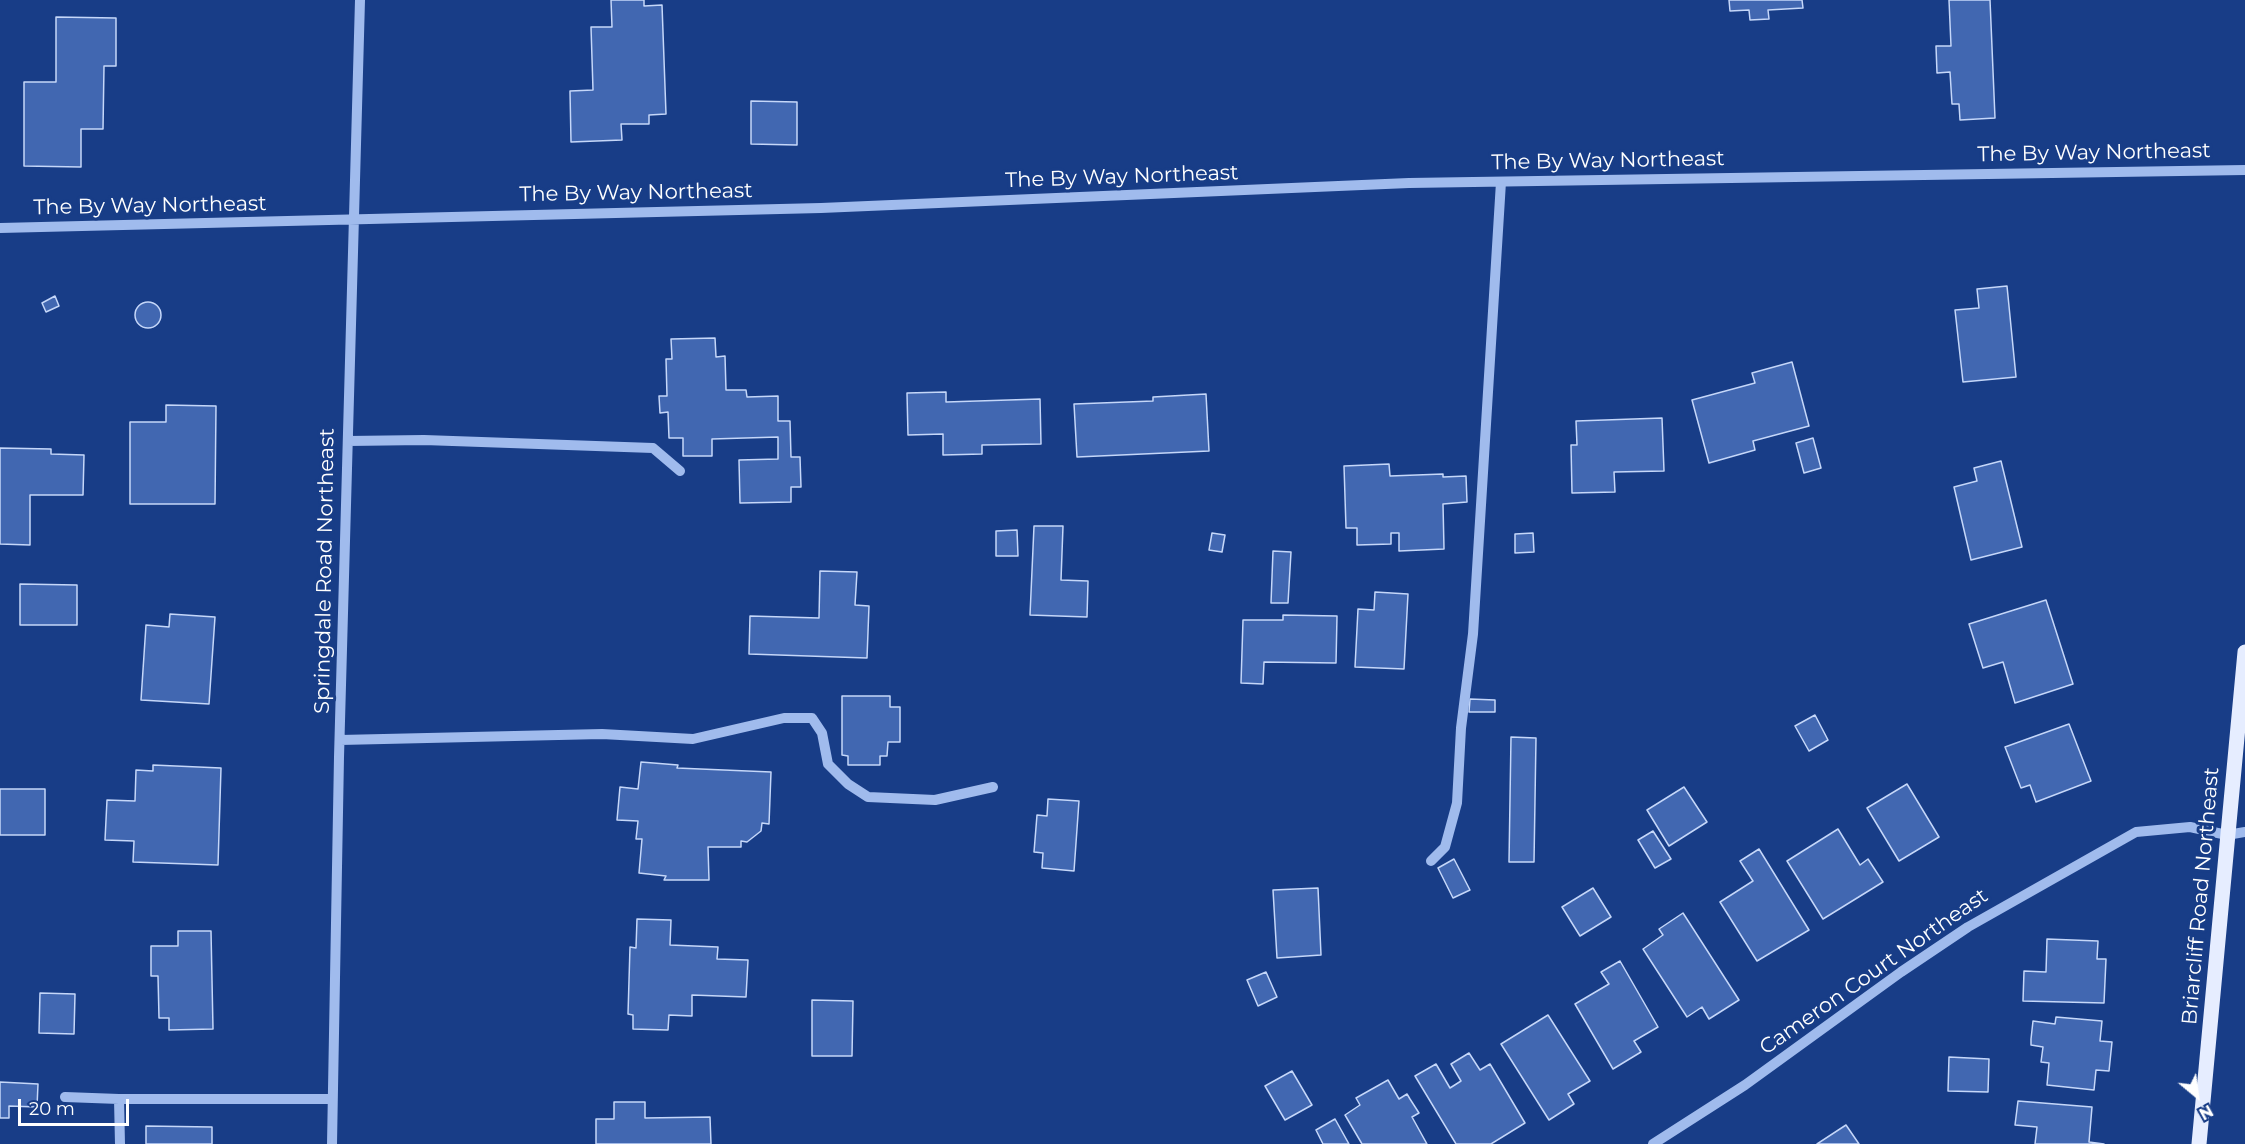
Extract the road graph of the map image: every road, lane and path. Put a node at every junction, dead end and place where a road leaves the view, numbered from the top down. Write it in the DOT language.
graph roads {
  1 [pos="360,0"];
  2 [pos="2245,170"];
  3 [pos="1501,182"];
  4 [pos="354,221"];
  5 [pos="0,228"];
  6 [pos="348,441"];
  7 [pos="680,471"];
  8 [pos="2245,652"];
  9 [pos="340,740"];
  10 [pos="993,787"];
  11 [pos="2245,832"];
  12 [pos="2227,835"];
  13 [pos="1431,861"];
  14 [pos="65,1097"];
  15 [pos="119,1099"];
  16 [pos="332,1100"];
  17 [pos="120,1144"];
  18 [pos="332,1144"];
  19 [pos="1653,1144"];
  20 [pos="2199,1144"];
  1 -- 4 [label="street, Springdale Road Northeast"];
  2 -- 3 [label="street, The By Way Northeast"];
  3 -- 4 [label="street, The By Way Northeast"];
  3 -- 13 [label="street"];
  4 -- 5 [label="street, The By Way Northeast"];
  4 -- 6 [label="street, Springdale Road Northeast"];
  6 -- 7 [label="street"];
  6 -- 9 [label="street, Springdale Road Northeast"];
  8 -- 12 [label="main road, Briarcliff Road Northeast"];
  9 -- 10 [label="street"];
  9 -- 16 [label="street, Springdale Road Northeast"];
  11 -- 12 [label="street"];
  12 -- 19 [label="street, Cameron Court Northeast"];
  12 -- 20 [label="main road, Briarcliff Road Northeast"];
  14 -- 15 [label="street"];
  15 -- 16 [label="street"];
  15 -- 17 [label="street"];
  16 -- 18 [label="street, Springdale Road Northeast"];
}
